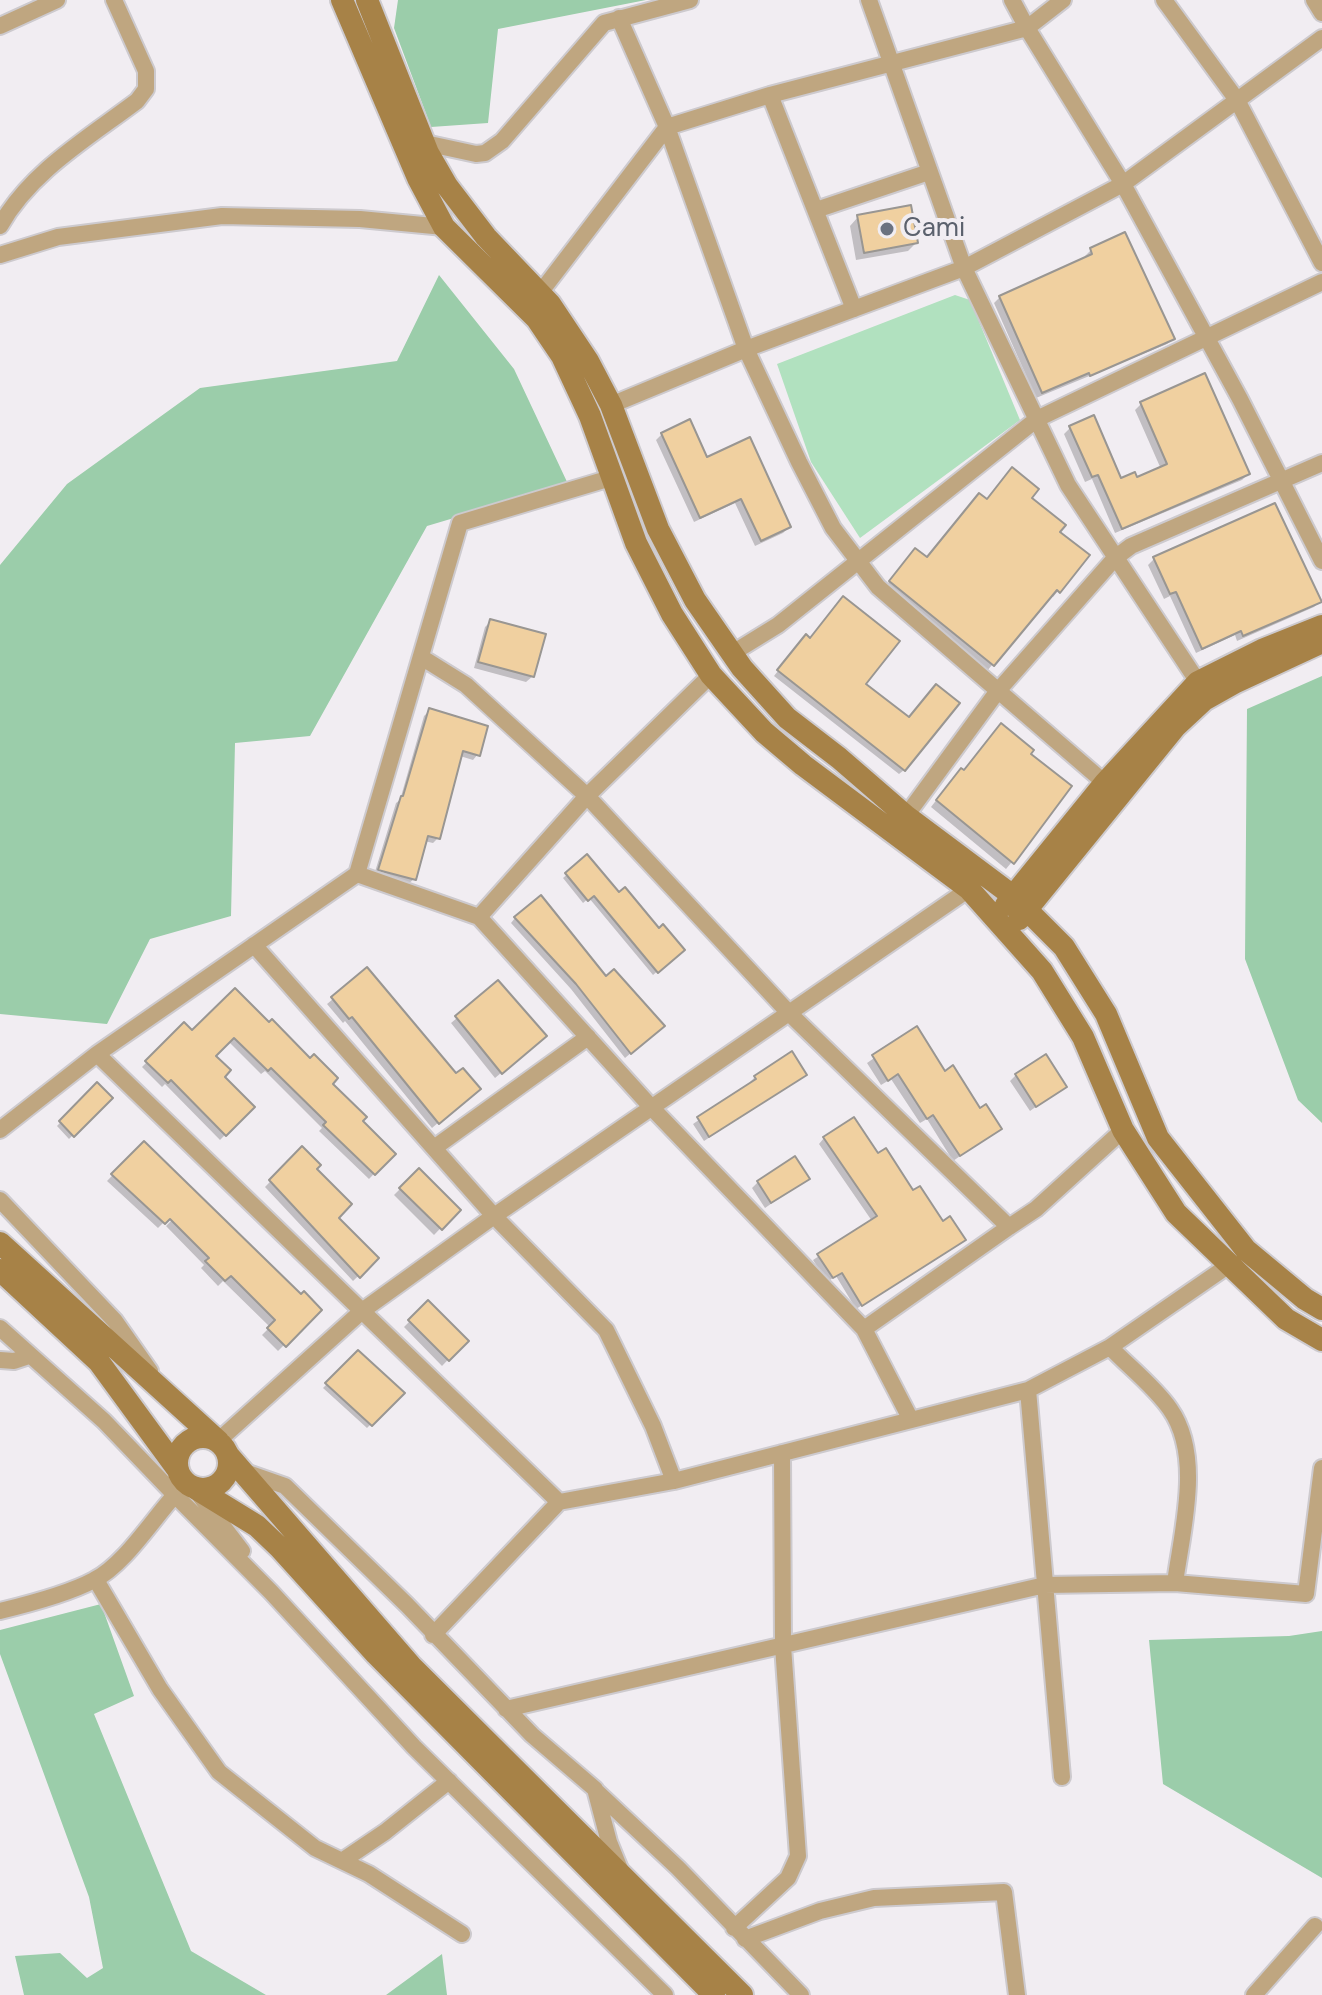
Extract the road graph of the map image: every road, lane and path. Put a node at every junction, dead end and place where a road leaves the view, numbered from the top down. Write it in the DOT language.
graph roads {
  1 [pos="57,0"];
  2 [pos="114,0"];
  3 [pos="342,0"];
  4 [pos="367,0"];
  5 [pos="690,0"];
  6 [pos="869,0"];
  7 [pos="1012,0"];
  8 [pos="1063,0"];
  9 [pos="1164,0"];
  10 [pos="1314,0"];
  11 [pos="1322,13"];
  12 [pos="619,18"];
  13 [pos="0,26"];
  14 [pos="1027,28"];
  15 [pos="1322,38"];
  16 [pos="892,64"];
  17 [pos="770,95"];
  18 [pos="1237,100"];
  19 [pos="667,127"];
  20 [pos="425,143"];
  21 [pos="929,172"];
  22 [pos="1123,184"];
  23 [pos="816,210"];
  24 [pos="0,226"];
  25 [pos="444,227"];
  26 [pos="0,255"];
  27 [pos="1322,263"];
  28 [pos="964,268"];
  29 [pos="1322,282"];
  30 [pos="540,293"];
  31 [pos="854,309"];
  32 [pos="1206,337"];
  33 [pos="746,349"];
  34 [pos="611,405"];
  35 [pos="1037,419"];
  36 [pos="1322,463"];
  37 [pos="614,477"];
  38 [pos="1280,480"];
  39 [pos="1115,558"];
  40 [pos="858,561"];
  41 [pos="1322,561"];
  42 [pos="1322,626"];
  43 [pos="1322,642"];
  44 [pos="731,654"];
  45 [pos="421,657"];
  46 [pos="711,675"];
  47 [pos="1198,682"];
  48 [pos="997,692"];
  49 [pos="1105,783"];
  50 [pos="587,796"];
  51 [pos="906,816"];
  52 [pos="357,874"];
  53 [pos="969,889"];
  54 [pos="1020,903"];
  55 [pos="479,917"];
  56 [pos="1001,925"];
  57 [pos="254,945"];
  58 [pos="789,1013"];
  59 [pos="588,1037"];
  60 [pos="97,1054"];
  61 [pos="652,1108"];
  62 [pos="0,1130"];
  63 [pos="1123,1130"];
  64 [pos="434,1148"];
  65 [pos="0,1200"];
  66 [pos="494,1216"];
  67 [pos="1009,1227"];
  68 [pos="0,1243"];
  69 [pos="1229,1265"];
  70 [pos="0,1270"];
  71 [pos="1322,1309"];
  72 [pos="362,1311"];
  73 [pos="0,1328"];
  74 [pos="864,1329"];
  75 [pos="1322,1340"];
  76 [pos="1110,1347"];
  77 [pos="29,1356"];
  78 [pos="0,1360"];
  79 [pos="1028,1390"];
  80 [pos="167,1395"];
  81 [pos="911,1420"];
  82 [pos="104,1421"];
  83 [pos="782,1453"];
  84 [pos="230,1456"];
  85 [pos="1322,1468"];
  86 [pos="674,1481"];
  87 [pos="184,1484"];
  88 [pos="559,1502"];
  89 [pos="96,1580"];
  90 [pos="1175,1583"];
  91 [pos="1045,1585"];
  92 [pos="0,1611"];
  93 [pos="433,1635"];
  94 [pos="783,1646"];
  95 [pos="506,1709"];
  96 [pos="1062,1777"];
  97 [pos="449,1781"];
  98 [pos="595,1789"];
  99 [pos="342,1861"];
  100 [pos="622,1874"];
  101 [pos="1315,1926"];
  102 [pos="739,1933"];
  103 [pos="462,1934"];
  104 [pos="665,1995"];
  105 [pos="714,1995"];
  106 [pos="742,1995"];
  107 [pos="801,1995"];
  108 [pos="1017,1995"];
  109 [pos="1254,1995"];
  1 -- 13 [label="street"];
  2 -- 24 [label="street"];
  3 -- 25 [label="street"];
  4 -- 20 [label="street"];
  5 -- 12 [label="street"];
  6 -- 16 [label="street"];
  7 -- 14 [label="street"];
  8 -- 14 [label="street"];
  9 -- 18 [label="street"];
  10 -- 11 [label="street"];
  12 -- 19 [label="street"];
  12 -- 20 [label="street"];
  14 -- 16 [label="street"];
  14 -- 22 [label="street"];
  15 -- 18 [label="street"];
  16 -- 17 [label="street"];
  16 -- 21 [label="street"];
  17 -- 19 [label="street"];
  17 -- 23 [label="street"];
  18 -- 22 [label="street"];
  18 -- 27 [label="street"];
  19 -- 30 [label="street"];
  19 -- 33 [label="street"];
  20 -- 30 [label="street"];
  21 -- 23 [label="street"];
  21 -- 28 [label="street"];
  22 -- 28 [label="street"];
  22 -- 32 [label="street"];
  23 -- 31 [label="street"];
  25 -- 26 [label="street"];
  25 -- 37 [label="street"];
  28 -- 31 [label="street"];
  28 -- 35 [label="street"];
  29 -- 32 [label="street"];
  30 -- 34 [label="street"];
  31 -- 33 [label="street"];
  32 -- 35 [label="street"];
  32 -- 38 [label="street"];
  33 -- 34 [label="street"];
  33 -- 40 [label="street"];
  34 -- 44 [label="street"];
  35 -- 39 [label="street"];
  35 -- 40 [label="street"];
  36 -- 38 [label="street"];
  37 -- 45 [label="street"];
  37 -- 46 [label="street"];
  38 -- 39 [label="street"];
  38 -- 41 [label="street"];
  39 -- 47 [label="street"];
  39 -- 48 [label="street"];
  40 -- 44 [label="street"];
  40 -- 48 [label="street"];
  42 -- 47 [label="street"];
  43 -- 54 [label="street"];
  44 -- 51 [label="street"];
  45 -- 50 [label="street"];
  45 -- 52 [label="street"];
  46 -- 50 [label="street"];
  46 -- 53 [label="street"];
  47 -- 49 [label="street"];
  48 -- 49 [label="street"];
  48 -- 51 [label="street"];
  49 -- 54 [label="street"];
  50 -- 55 [label="street"];
  50 -- 58 [label="street"];
  51 -- 54 [label="street"];
  52 -- 55 [label="street"];
  52 -- 57 [label="street"];
  53 -- 56 [label="street"];
  53 -- 58 [label="street"];
  54 -- 56 [label="street"];
  54 -- 71 [label="street"];
  55 -- 59 [label="street"];
  56 -- 63 [label="street"];
  57 -- 60 [label="street"];
  57 -- 64 [label="street"];
  58 -- 61 [label="street"];
  58 -- 67 [label="street"];
  59 -- 61 [label="street"];
  59 -- 64 [label="street"];
  60 -- 62 [label="street"];
  60 -- 72 [label="street"];
  61 -- 66 [label="street"];
  61 -- 74 [label="street"];
  63 -- 67 [label="street"];
  63 -- 69 [label="street"];
  64 -- 66 [label="street"];
  65 -- 80 [label="street"];
  66 -- 72 [label="street"];
  66 -- 86 [label="street"];
  67 -- 74 [label="street"];
  68 -- 80 [label="street"];
  69 -- 75 [label="street"];
  69 -- 76 [label="street"];
  70 -- 87 [label="street"];
  72 -- 84 [label="street"];
  72 -- 88 [label="street"];
  73 -- 77 [label="street"];
  74 -- 81 [label="street"];
  76 -- 79 [label="street"];
  76 -- 90 [label="street"];
  77 -- 78 [label="street"];
  77 -- 82 [label="street"];
  79 -- 81 [label="street"];
  79 -- 91 [label="street"];
  80 -- 84 [label="street"];
  81 -- 83 [label="street"];
  82 -- 87 [label="street"];
  82 -- 87 [label="street"];
  83 -- 86 [label="street"];
  83 -- 94 [label="street"];
  84 -- 87 [label="street"];
  84 -- 87 [label="street"];
  84 -- 93 [label="street"];
  84 -- 100 [label="street"];
  85 -- 90 [label="street"];
  86 -- 88 [label="street"];
  87 -- 89 [label="street"];
  87 -- 97 [label="street"];
  87 -- 105 [label="street"];
  88 -- 93 [label="street"];
  89 -- 92 [label="street"];
  89 -- 99 [label="street"];
  90 -- 91 [label="street"];
  91 -- 94 [label="street"];
  91 -- 96 [label="street"];
  93 -- 95 [label="street"];
  94 -- 95 [label="street"];
  94 -- 102 [label="street"];
  95 -- 98 [label="street"];
  97 -- 99 [label="street"];
  97 -- 104 [label="street"];
  98 -- 100 [label="street"];
  98 -- 102 [label="street"];
  99 -- 103 [label="street"];
  100 -- 106 [label="street"];
  101 -- 109 [label="street"];
  102 -- 107 [label="street"];
  102 -- 108 [label="street"];
}
